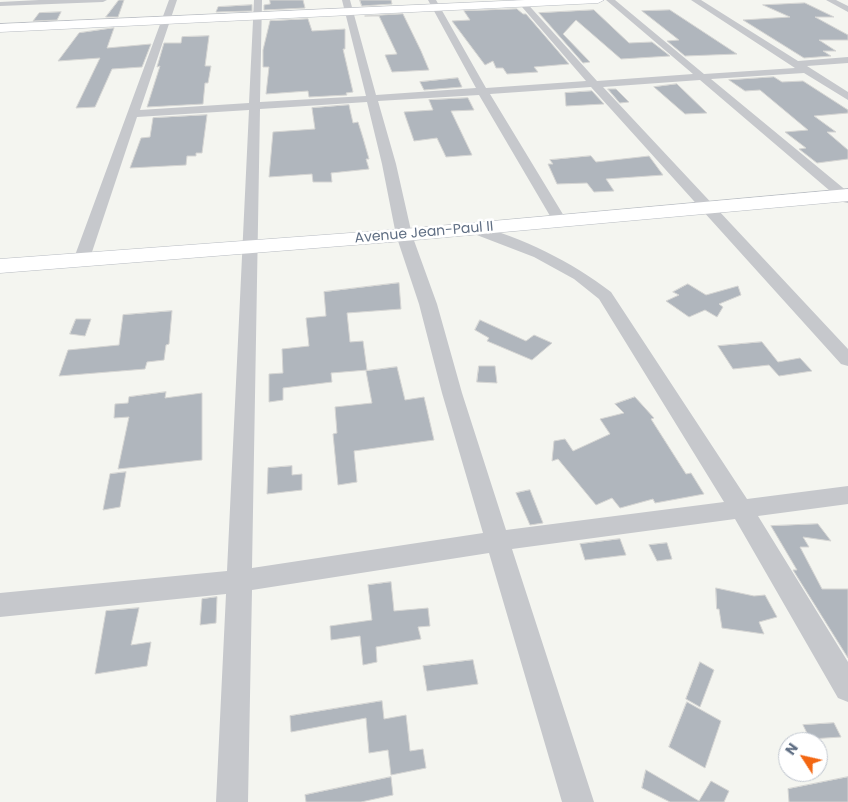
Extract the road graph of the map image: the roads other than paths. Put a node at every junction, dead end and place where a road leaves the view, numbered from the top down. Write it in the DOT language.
graph roads {
  1 [pos="103,0"];
  2 [pos="173,0"];
  3 [pos="258,0"];
  4 [pos="598,0"];
  5 [pos="610,0"];
  6 [pos="695,0"];
  7 [pos="830,0"];
  8 [pos="522,2"];
  9 [pos="0,4"];
  10 [pos="435,4"];
  11 [pos="347,6"];
  12 [pos="848,9"];
  13 [pos="258,17"];
  14 [pos="166,21"];
  15 [pos="0,28"];
  16 [pos="848,60"];
  17 [pos="798,64"];
  18 [pos="808,70"];
  19 [pos="700,78"];
  20 [pos="595,84"];
  21 [pos="483,92"];
  22 [pos="848,97"];
  23 [pos="372,99"];
  24 [pos="256,105"];
  25 [pos="133,114"];
  26 [pos="846,196"];
  27 [pos="709,207"];
  28 [pos="560,221"];
  29 [pos="474,229"];
  30 [pos="404,235"];
  31 [pos="249,246"];
  32 [pos="82,258"];
  33 [pos="0,266"];
  34 [pos="848,360"];
  35 [pos="848,495"];
  36 [pos="742,510"];
  37 [pos="499,541"];
  38 [pos="240,581"];
  39 [pos="0,605"];
  40 [pos="848,688"];
  41 [pos="232,802"];
  42 [pos="578,802"];
  1 -- 9 [label="street"];
  2 -- 14 [label="street"];
  3 -- 13 [label="street"];
  4 -- 8 [label="street"];
  5 -- 19 [label="street"];
  6 -- 17 [label="street"];
  7 -- 12 [label="street"];
  8 -- 10 [label="street"];
  8 -- 20 [label="street"];
  10 -- 11 [label="street"];
  10 -- 21 [label="street"];
  11 -- 13 [label="street"];
  11 -- 23 [label="street"];
  13 -- 14 [label="street"];
  13 -- 24 [label="street"];
  14 -- 15 [label="street"];
  14 -- 25 [label="street"];
  16 -- 17 [label="street"];
  17 -- 18 [label="street"];
  18 -- 19 [label="street"];
  18 -- 22 [label="street"];
  19 -- 20 [label="street"];
  19 -- 26 [label="street"];
  20 -- 21 [label="street"];
  20 -- 27 [label="street"];
  21 -- 23 [label="street"];
  21 -- 28 [label="street"];
  23 -- 24 [label="street"];
  23 -- 30 [label="street"];
  24 -- 25 [label="street"];
  24 -- 31 [label="street"];
  25 -- 32 [label="street"];
  26 -- 27 [label="street, Avenue Jean-Paul II"];
  27 -- 28 [label="street, Avenue Jean-Paul II"];
  27 -- 34 [label="street"];
  28 -- 29 [label="street, Avenue Jean-Paul II"];
  29 -- 30 [label="street, Avenue Jean-Paul II"];
  29 -- 36 [label="street"];
  30 -- 31 [label="street, Avenue Jean-Paul II"];
  30 -- 37 [label="street"];
  31 -- 32 [label="street, Avenue Jean-Paul II"];
  31 -- 38 [label="street"];
  32 -- 33 [label="street, Avenue Jean-Paul II"];
  35 -- 36 [label="street"];
  36 -- 37 [label="street"];
  36 -- 40 [label="street"];
  37 -- 38 [label="street"];
  37 -- 42 [label="street"];
  38 -- 39 [label="street"];
  38 -- 41 [label="street"];
}
